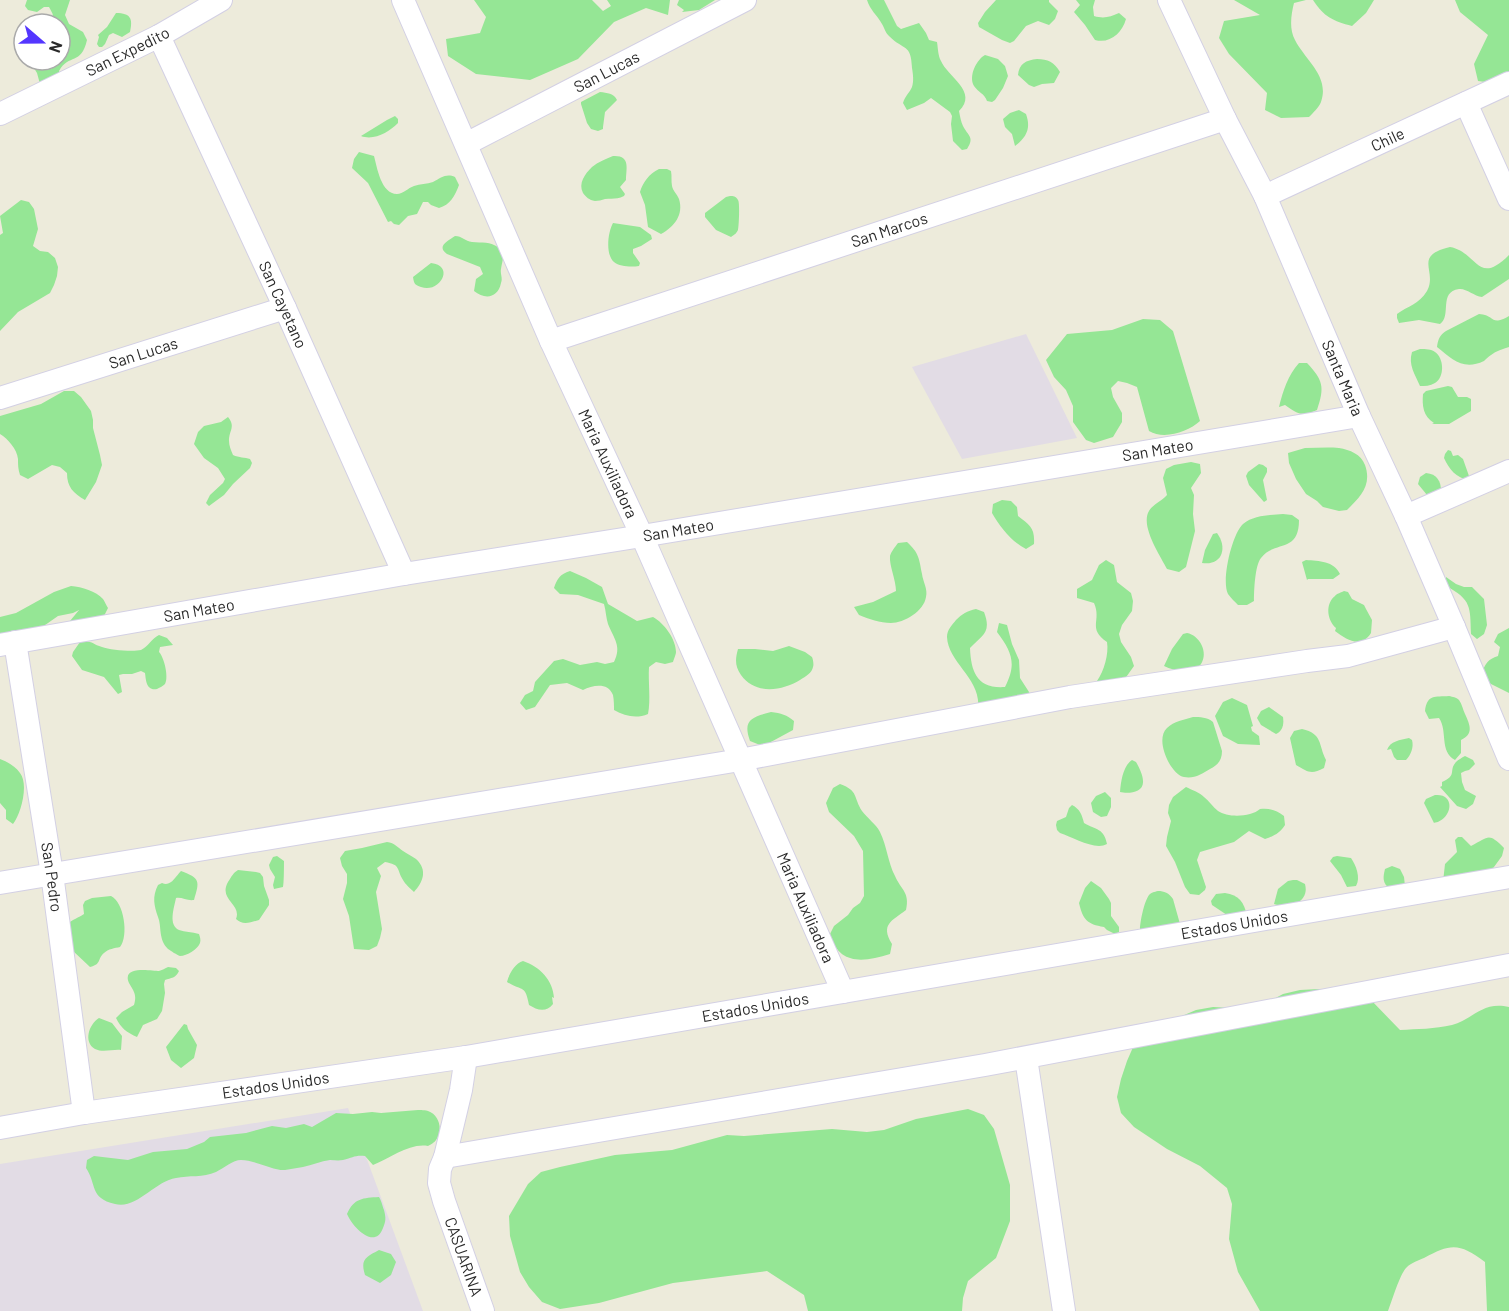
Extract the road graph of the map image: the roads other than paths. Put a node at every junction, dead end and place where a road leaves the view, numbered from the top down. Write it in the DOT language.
graph roads {
  1 [pos="221,0"];
  2 [pos="403,0"];
  3 [pos="745,0"];
  4 [pos="1169,0"];
  5 [pos="159,36"];
  6 [pos="1509,83"];
  7 [pos="1466,103"];
  8 [pos="0,114"];
  9 [pos="1225,119"];
  10 [pos="466,144"];
  11 [pos="1265,196"];
  12 [pos="1509,199"];
  13 [pos="285,308"];
  14 [pos="552,341"];
  15 [pos="0,398"];
  16 [pos="1359,416"];
  17 [pos="1509,471"];
  18 [pos="1406,516"];
  19 [pos="642,536"];
  20 [pos="404,574"];
  21 [pos="1454,627"];
  22 [pos="7,643"];
  23 [pos="1509,759"];
  24 [pos="740,760"];
  25 [pos="52,874"];
  26 [pos="1509,877"];
  27 [pos="0,883"];
  28 [pos="1509,964"];
  29 [pos="843,992"];
  30 [pos="466,1057"];
  31 [pos="1026,1058"];
  32 [pos="84,1113"];
  33 [pos="0,1128"];
  34 [pos="445,1157"];
  35 [pos="483,1311"];
  36 [pos="1064,1311"];
  1 -- 5 [label="street, San Expedito"];
  2 -- 10 [label="street, Maria Auxiliadora"];
  3 -- 10 [label="street, San Lucas"];
  4 -- 9 [label="street, Santa Maria"];
  5 -- 8 [label="street, San Expedito"];
  5 -- 13 [label="street, San Cayetano"];
  6 -- 7 [label="street, Chile"];
  7 -- 11 [label="street, Chile"];
  7 -- 12 [label="street"];
  9 -- 11 [label="street, Santa Maria"];
  9 -- 14 [label="street, San Marcos"];
  10 -- 14 [label="street, Maria Auxiliadora"];
  11 -- 16 [label="street, Santa Maria"];
  13 -- 15 [label="street, San Lucas"];
  13 -- 20 [label="street, San Cayetano"];
  14 -- 19 [label="street, Maria Auxiliadora"];
  16 -- 18 [label="street, Santa Maria"];
  16 -- 19 [label="street, San Mateo"];
  17 -- 18 [label="street"];
  18 -- 21 [label="street, Santa Maria"];
  19 -- 20 [label="street, San Mateo"];
  19 -- 24 [label="street, Maria Auxiliadora"];
  20 -- 22 [label="street, San Mateo"];
  21 -- 23 [label="street, Santa Maria"];
  21 -- 24 [label="street"];
  22 -- 25 [label="street, San Pedro"];
  24 -- 25 [label="street"];
  24 -- 29 [label="street, Maria Auxiliadora"];
  25 -- 27 [label="street"];
  25 -- 32 [label="street, San Pedro"];
  26 -- 29 [label="street, Estados Unidos"];
  28 -- 31 [label="street"];
  29 -- 30 [label="street, Estados Unidos"];
  30 -- 32 [label="street, Estados Unidos"];
  30 -- 34 [label="street, CASUARINA"];
  31 -- 34 [label="street"];
  31 -- 36 [label="street"];
  32 -- 33 [label="street, Estados Unidos"];
  34 -- 35 [label="street, CASUARINA"];
}
